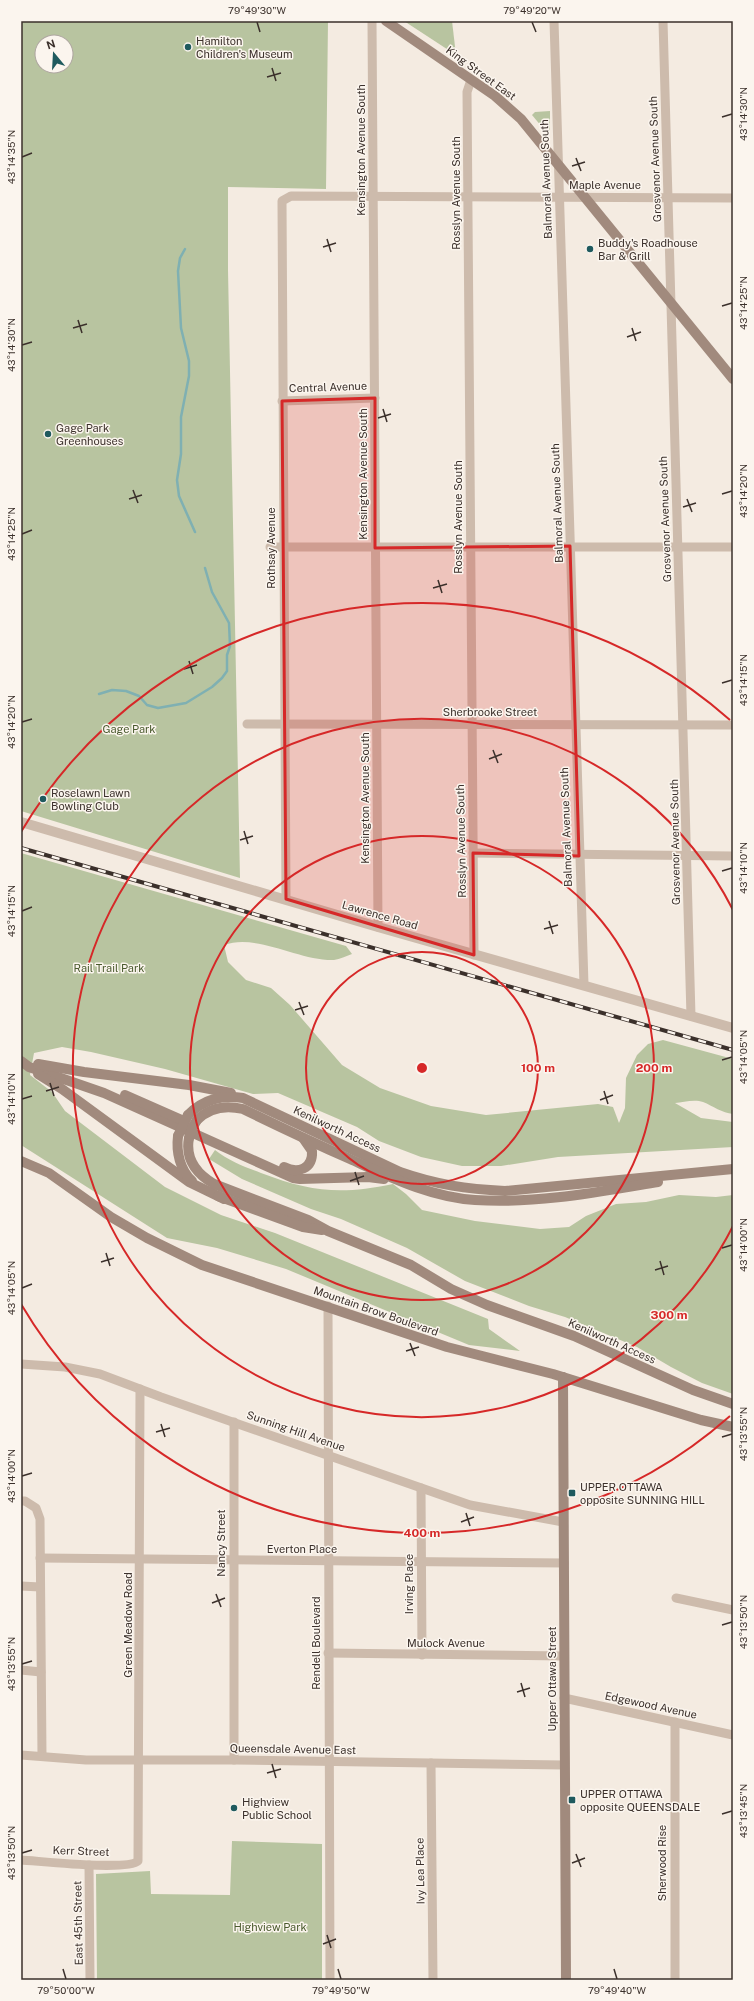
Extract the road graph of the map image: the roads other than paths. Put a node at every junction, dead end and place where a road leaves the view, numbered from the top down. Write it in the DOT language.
graph roads {
  1 [pos="372,21"];
  2 [pos="386,21"];
  3 [pos="554,21"];
  4 [pos="663,21"];
  5 [pos="471,80"];
  6 [pos="557,162"];
  7 [pos="373,197"];
  8 [pos="468,197"];
  9 [pos="559,197"];
  10 [pos="586,197"];
  11 [pos="668,197"];
  12 [pos="285,198"];
  13 [pos="733,198"];
  14 [pos="672,305"];
  15 [pos="733,379"];
  16 [pos="374,398"];
  17 [pos="282,401"];
  18 [pos="270,546"];
  19 [pos="283,546"];
  20 [pos="570,546"];
  21 [pos="470,547"];
  22 [pos="678,547"];
  23 [pos="733,547"];
  24 [pos="375,548"];
  25 [pos="247,724"];
  26 [pos="284,724"];
  27 [pos="377,724"];
  28 [pos="472,724"];
  29 [pos="575,725"];
  30 [pos="684,725"];
  31 [pos="733,725"];
  32 [pos="21,822"];
  33 [pos="473,854"];
  34 [pos="579,856"];
  35 [pos="687,856"];
  36 [pos="733,856"];
  37 [pos="286,899"];
  38 [pos="378,927"];
  39 [pos="474,955"];
  40 [pos="584,985"];
  41 [pos="691,1016"];
  42 [pos="733,1028"];
  43 [pos="24,1063"];
  44 [pos="51,1067"];
  45 [pos="242,1098"];
  46 [pos="184,1137"];
  47 [pos="302,1137"];
  48 [pos="21,1161"];
  49 [pos="733,1169"];
  50 [pos="697,1173"];
  51 [pos="405,1184"];
  52 [pos="224,1199"];
  53 [pos="328,1231"];
  54 [pos="328,1306"];
  55 [pos="21,1364"];
  56 [pos="563,1377"];
  57 [pos="140,1389"];
  58 [pos="733,1404"];
  59 [pos="234,1422"];
  60 [pos="733,1427"];
  61 [pos="328,1454"];
  62 [pos="421,1488"];
  63 [pos="21,1501"];
  64 [pos="563,1522"];
  65 [pos="40,1558"];
  66 [pos="139,1560"];
  67 [pos="233,1561"];
  68 [pos="328,1561"];
  69 [pos="421,1562"];
  70 [pos="564,1563"];
  71 [pos="21,1586"];
  72 [pos="40,1587"];
  73 [pos="676,1598"];
  74 [pos="733,1610"];
  75 [pos="328,1653"];
  76 [pos="422,1655"];
  77 [pos="564,1656"];
  78 [pos="21,1670"];
  79 [pos="41,1672"];
  80 [pos="564,1698"];
  81 [pos="675,1722"];
  82 [pos="733,1735"];
  83 [pos="21,1755"];
  84 [pos="42,1756"];
  85 [pos="139,1760"];
  86 [pos="234,1760"];
  87 [pos="328,1762"];
  88 [pos="431,1763"];
  89 [pos="564,1765"];
  90 [pos="21,1860"];
  91 [pos="138,1860"];
  92 [pos="89,1865"];
  93 [pos="90,1980"];
  94 [pos="330,1980"];
  95 [pos="433,1980"];
  96 [pos="566,1980"];
  97 [pos="675,1980"];
  1 -- 7 [label="street, Kensington Avenue South"];
  2 -- 5 [label="main road, King Street East"];
  3 -- 6 [label="street, Balmoral Avenue South"];
  4 -- 11 [label="street, Grosvenor Avenue South"];
  5 -- 6 [label="main road, King Street East"];
  5 -- 8 [label="street, Rosslyn Avenue South"];
  6 -- 9 [label="street, Balmoral Avenue South"];
  6 -- 10 [label="main road, King Street East"];
  7 -- 8 [label="street, Maple Avenue"];
  7 -- 12 [label="street, Maple Avenue"];
  7 -- 16 [label="street, Kensington Avenue South"];
  8 -- 9 [label="street, Maple Avenue"];
  8 -- 21 [label="street, Rosslyn Avenue South"];
  9 -- 10 [label="street, Maple Avenue"];
  9 -- 20 [label="street, Balmoral Avenue South"];
  10 -- 11 [label="street, Maple Avenue"];
  10 -- 14 [label="main road, King Street East"];
  11 -- 13 [label="street, Maple Avenue"];
  11 -- 14 [label="street, Grosvenor Avenue South"];
  12 -- 17 [label="street, Rothsay Avenue"];
  14 -- 15 [label="main road, King Street East"];
  14 -- 22 [label="street, Grosvenor Avenue South"];
  16 -- 17 [label="street, Central Avenue"];
  16 -- 24 [label="street, Kensington Avenue South"];
  17 -- 19 [label="street, Rothsay Avenue"];
  18 -- 19 [label="street"];
  19 -- 24 [label="street"];
  19 -- 26 [label="street, Rothsay Avenue"];
  20 -- 21 [label="street"];
  20 -- 22 [label="street"];
  20 -- 29 [label="street, Balmoral Avenue South"];
  21 -- 24 [label="street"];
  21 -- 28 [label="street, Rosslyn Avenue South"];
  22 -- 23 [label="street"];
  22 -- 30 [label="street, Grosvenor Avenue South"];
  24 -- 27 [label="street, Kensington Avenue South"];
  25 -- 26 [label="street, Sherbrooke Street"];
  26 -- 27 [label="street, Sherbrooke Street"];
  26 -- 37 [label="street, Rothsay Avenue"];
  27 -- 28 [label="street, Sherbrooke Street"];
  27 -- 38 [label="street, Kensington Avenue South"];
  28 -- 29 [label="street, Sherbrooke Street"];
  28 -- 33 [label="street, Rosslyn Avenue South"];
  29 -- 30 [label="street, Sherbrooke Street"];
  29 -- 34 [label="street, Balmoral Avenue South"];
  30 -- 31 [label="street, Sherbrooke Street"];
  30 -- 35 [label="street, Grosvenor Avenue South"];
  32 -- 37 [label="street, Lawrence Road"];
  33 -- 34 [label="street"];
  33 -- 39 [label="street, Rosslyn Avenue South"];
  34 -- 35 [label="street"];
  34 -- 40 [label="street, Balmoral Avenue South"];
  35 -- 36 [label="street"];
  35 -- 41 [label="street, Grosvenor Avenue South"];
  37 -- 38 [label="street, Lawrence Road"];
  38 -- 39 [label="street, Lawrence Road"];
  39 -- 40 [label="street, Lawrence Road"];
  40 -- 41 [label="street, Lawrence Road"];
  41 -- 42 [label="street, Lawrence Road"];
  43 -- 44 [label="main road"];
  43 -- 51 [label="main road"];
  43 -- 52 [label="main road"];
  44 -- 45 [label="main road"];
  44 -- 47 [label="main road"];
  45 -- 46 [label="main road, Kenilworth Access, bridge"];
  45 -- 50 [label="main road, Kenilworth Access"];
  46 -- 47 [label="main road, Kenilworth Access, bridge"];
  46 -- 52 [label="main road, Kenilworth Access"];
  46 -- 53 [label="main road, Kenilworth Access"];
  47 -- 51 [label="main road, Kenilworth Access"];
  48 -- 54 [label="main road, Mountain Brow Boulevard"];
  49 -- 50 [label="main road, Kenilworth Access"];
  50 -- 51 [label="main road, Kenilworth Access"];
  52 -- 53 [label="main road, Kenilworth Access"];
  53 -- 58 [label="main road, Kenilworth Access"];
  54 -- 56 [label="main road, Mountain Brow Boulevard"];
  54 -- 61 [label="street, Rendell Boulevard"];
  55 -- 57 [label="street, Sunning Hill Avenue"];
  56 -- 60 [label="main road, Mountain Brow Boulevard"];
  56 -- 64 [label="main road, Upper Ottawa Street"];
  57 -- 59 [label="street, Sunning Hill Avenue"];
  57 -- 66 [label="street, Green Meadow Road"];
  59 -- 61 [label="street, Sunning Hill Avenue"];
  59 -- 67 [label="street, Nancy Street"];
  61 -- 62 [label="street, Sunning Hill Avenue"];
  61 -- 68 [label="street, Rendell Boulevard"];
  62 -- 64 [label="street, Sunning Hill Avenue"];
  62 -- 69 [label="street, Irving Place"];
  63 -- 65 [label="street"];
  64 -- 70 [label="main road, Upper Ottawa Street"];
  65 -- 66 [label="street, Everton Place"];
  65 -- 72 [label="street"];
  66 -- 67 [label="street, Everton Place"];
  66 -- 85 [label="street, Green Meadow Road"];
  67 -- 68 [label="street, Everton Place"];
  67 -- 86 [label="street, Nancy Street"];
  68 -- 69 [label="street, Everton Place"];
  68 -- 75 [label="street, Rendell Boulevard"];
  69 -- 70 [label="street, Everton Place"];
  69 -- 76 [label="street, Irving Place"];
  70 -- 77 [label="main road, Upper Ottawa Street"];
  71 -- 72 [label="street"];
  72 -- 79 [label="street"];
  73 -- 74 [label="street"];
  75 -- 76 [label="street, Mulock Avenue"];
  75 -- 87 [label="street, Rendell Boulevard"];
  76 -- 77 [label="street, Mulock Avenue"];
  77 -- 80 [label="main road, Upper Ottawa Street"];
  78 -- 79 [label="street"];
  79 -- 84 [label="street"];
  80 -- 81 [label="street, Edgewood Avenue"];
  80 -- 89 [label="main road, Upper Ottawa Street"];
  81 -- 82 [label="street, Edgewood Avenue"];
  81 -- 97 [label="street, Sherwood Rise"];
  83 -- 84 [label="street, Queensdale Avenue East"];
  84 -- 85 [label="street, Queensdale Avenue East"];
  85 -- 86 [label="street, Queensdale Avenue East"];
  85 -- 91 [label="street, Green Meadow Road"];
  86 -- 87 [label="street, Queensdale Avenue East"];
  87 -- 88 [label="street, Queensdale Avenue East"];
  87 -- 94 [label="street, Rendell Boulevard"];
  88 -- 89 [label="street, Queensdale Avenue East"];
  88 -- 95 [label="street, Ivy Lea Place"];
  89 -- 96 [label="main road, Upper Ottawa Street"];
  90 -- 92 [label="street, Kerr Street"];
  91 -- 92 [label="street, Kerr Street"];
  92 -- 93 [label="street, East 45th Street"];
}
